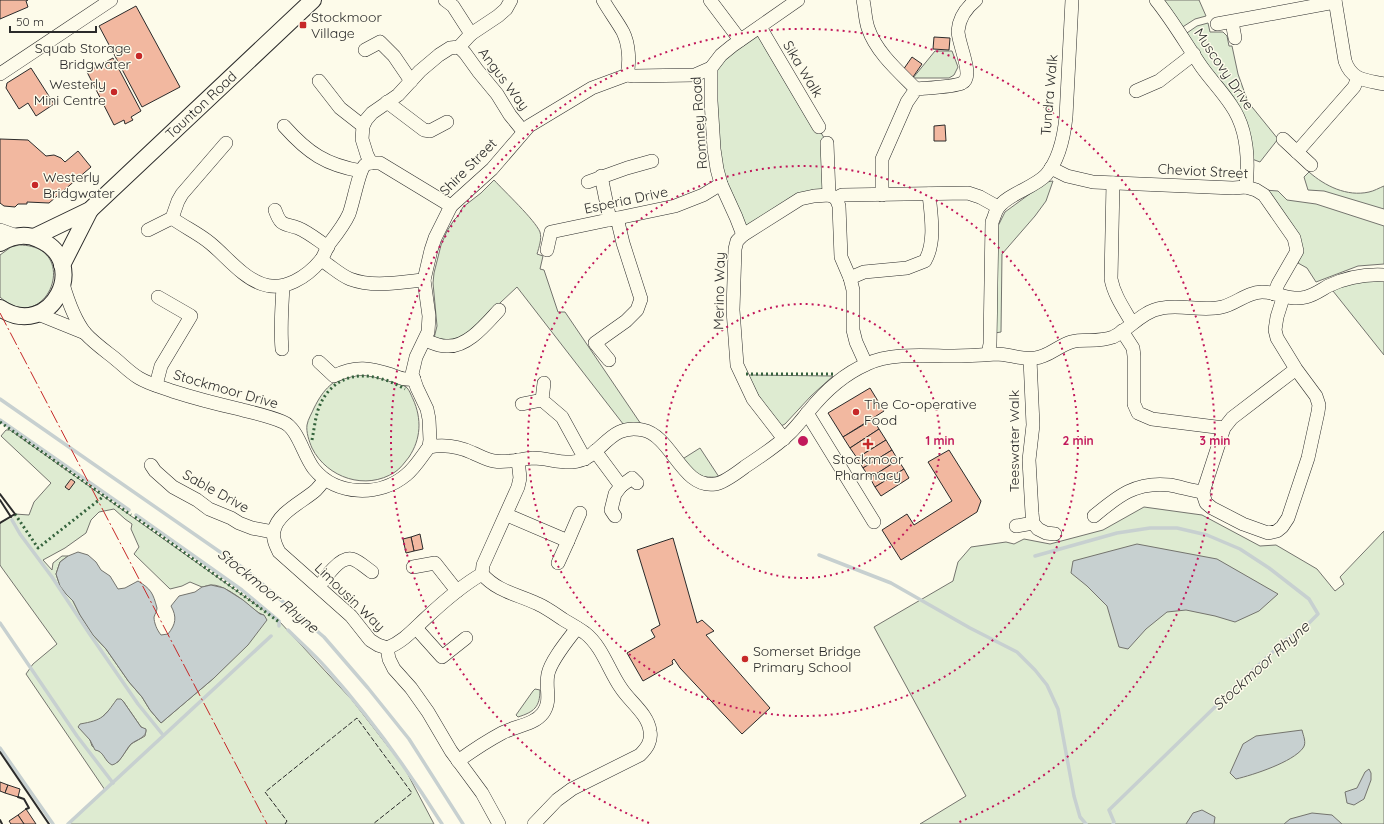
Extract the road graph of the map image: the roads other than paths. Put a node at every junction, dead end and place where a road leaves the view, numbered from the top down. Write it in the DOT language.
graph roads {
  1 [pos="111,0"];
  2 [pos="313,0"];
  3 [pos="445,0"];
  4 [pos="603,0"];
  5 [pos="710,0"];
  6 [pos="798,0"];
  7 [pos="863,0"];
  8 [pos="976,0"];
  9 [pos="1072,0"];
  10 [pos="1156,0"];
  11 [pos="508,1"];
  12 [pos="1335,1"];
  13 [pos="1232,22"];
  14 [pos="1217,24"];
  15 [pos="760,27"];
  16 [pos="471,34"];
  17 [pos="1235,38"];
  18 [pos="740,40"];
  19 [pos="459,47"];
  20 [pos="365,50"];
  21 [pos="1194,54"];
  22 [pos="711,68"];
  23 [pos="0,74"];
  24 [pos="627,75"];
  25 [pos="1358,78"];
  26 [pos="319,81"];
  27 [pos="411,81"];
  28 [pos="1384,84"];
  29 [pos="916,89"];
  30 [pos="1136,91"];
  31 [pos="387,102"];
  32 [pos="447,122"];
  33 [pos="284,126"];
  34 [pos="363,126"];
  35 [pos="819,128"];
  36 [pos="523,131"];
  37 [pos="1283,139"];
  38 [pos="827,142"];
  39 [pos="226,143"];
  40 [pos="1297,152"];
  41 [pos="652,161"];
  42 [pos="371,163"];
  43 [pos="1311,165"];
  44 [pos="1051,168"];
  45 [pos="361,171"];
  46 [pos="601,176"];
  47 [pos="588,182"];
  48 [pos="721,184"];
  49 [pos="1113,184"];
  50 [pos="1246,187"];
  51 [pos="929,194"];
  52 [pos="882,195"];
  53 [pos="833,197"];
  54 [pos="451,206"];
  55 [pos="998,207"];
  56 [pos="90,210"];
  57 [pos="275,210"];
  58 [pos="172,218"];
  59 [pos="614,219"];
  60 [pos="0,230"];
  61 [pos="148,230"];
  62 [pos="742,234"];
  63 [pos="17,236"];
  64 [pos="34,237"];
  65 [pos="0,243"];
  66 [pos="328,247"];
  67 [pos="547,250"];
  68 [pos="322,260"];
  69 [pos="62,265"];
  70 [pos="1384,275"];
  71 [pos="850,278"];
  72 [pos="424,280"];
  73 [pos="63,284"];
  74 [pos="283,286"];
  75 [pos="1279,296"];
  76 [pos="158,297"];
  77 [pos="0,308"];
  78 [pos="499,310"];
  79 [pos="38,314"];
  80 [pos="17,316"];
  81 [pos="0,322"];
  82 [pos="1127,327"];
  83 [pos="85,333"];
  84 [pos="424,340"];
  85 [pos="282,349"];
  86 [pos="988,354"];
  87 [pos="1030,359"];
  88 [pos="609,360"];
  89 [pos="319,362"];
  90 [pos="866,364"];
  91 [pos="1296,369"];
  92 [pos="414,379"];
  93 [pos="544,383"];
  94 [pos="156,385"];
  95 [pos="542,400"];
  96 [pos="522,404"];
  97 [pos="807,413"];
  98 [pos="1224,428"];
  99 [pos="784,439"];
  100 [pos="429,447"];
  101 [pos="595,451"];
  102 [pos="585,459"];
  103 [pos="518,460"];
  104 [pos="151,465"];
  105 [pos="324,480"];
  106 [pos="637,483"];
  107 [pos="620,486"];
  108 [pos="1204,492"];
  109 [pos="580,513"];
  110 [pos="507,515"];
  111 [pos="615,516"];
  112 [pos="1094,516"];
  113 [pos="874,522"];
  114 [pos="1033,522"];
  115 [pos="1016,526"];
  116 [pos="273,532"];
  117 [pos="1055,534"];
  118 [pos="568,541"];
  119 [pos="558,563"];
  120 [pos="413,567"];
  121 [pos="372,572"];
  122 [pos="482,574"];
  123 [pos="318,587"];
  124 [pos="457,591"];
  125 [pos="416,628"];
  126 [pos="577,628"];
  127 [pos="466,638"];
  128 [pos="387,648"];
  129 [pos="458,761"];
  130 [pos="499,824"];
  131 [pos="534,824"];
  1 -- 23 [label="street"];
  2 -- 56 [label="main road, Taunton Road"];
  3 -- 16 [label="street"];
  4 -- 24 [label="street"];
  5 -- 18 [label="street"];
  6 -- 15 [label="street, Romney Road"];
  7 -- 29 [label="street"];
  8 -- 29 [label="street"];
  9 -- 44 [label="street, Tundra Walk"];
  10 -- 21 [label="street, Muscovy Drive"];
  11 -- 16 [label="street"];
  12 -- 13 [label="street"];
  12 -- 25 [label="street"];
  13 -- 14 [label="street"];
  13 -- 17 [label="street"];
  15 -- 18 [label="street, Romney Road"];
  15 -- 35 [label="street, Sika Walk"];
  16 -- 19 [label="street"];
  18 -- 22 [label="street, Romney Road"];
  19 -- 27 [label="street"];
  19 -- 36 [label="street, Angus Way"];
  20 -- 27 [label="street"];
  21 -- 30 [label="street"];
  21 -- 50 [label="street, Muscovy Drive"];
  22 -- 24 [label="street, Shire Street"];
  22 -- 48 [label="street, Romney Road"];
  24 -- 36 [label="street, Shire Street"];
  25 -- 28 [label="street"];
  25 -- 40 [label="street"];
  26 -- 34 [label="street"];
  27 -- 31 [label="street"];
  29 -- 52 [label="street"];
  31 -- 32 [label="street"];
  31 -- 34 [label="street"];
  33 -- 45 [label="street"];
  34 -- 42 [label="street"];
  36 -- 54 [label="street, Shire Street"];
  37 -- 40 [label="street"];
  38 -- 53 [label="street"];
  39 -- 58 [label="street"];
  40 -- 43 [label="street"];
  41 -- 46 [label="street"];
  42 -- 45 [label="street"];
  42 -- 54 [label="street"];
  44 -- 49 [label="street, Cheviot Street"];
  44 -- 55 [label="street, Tundra Walk"];
  45 -- 66 [label="street"];
  46 -- 47 [label="street"];
  46 -- 59 [label="street"];
  48 -- 59 [label="street, Esperia Drive"];
  48 -- 62 [label="street, Romney Road"];
  49 -- 50 [label="street, Cheviot Street"];
  49 -- 82 [label="street"];
  50 -- 75 [label="street, Cheviot Street"];
  51 -- 52 [label="street"];
  51 -- 55 [label="street"];
  51 -- 71 [label="street"];
  52 -- 53 [label="street"];
  53 -- 62 [label="street"];
  53 -- 71 [label="street"];
  54 -- 72 [label="street, Shire Street"];
  55 -- 86 [label="street"];
  56 -- 64 [label="main road, Taunton Road"];
  56 -- 69 [label="main road, Taunton Road"];
  57 -- 66 [label="street"];
  58 -- 61 [label="street"];
  58 -- 74 [label="street"];
  59 -- 67 [label="street, Esperia Drive"];
  59 -- 88 [label="street"];
  60 -- 63 [label="street"];
  62 -- 99 [label="street, Merino Way"];
  63 -- 64 [label="main road"];
  63 -- 65 [label="main road"];
  64 -- 69 [label="main road"];
  66 -- 68 [label="street"];
  68 -- 72 [label="street"];
  68 -- 74 [label="street"];
  69 -- 73 [label="main road"];
  70 -- 75 [label="street"];
  71 -- 90 [label="street"];
  72 -- 84 [label="street, Shire Street"];
  73 -- 79 [label="main road"];
  73 -- 83 [label="street, Stockmoor Drive"];
  74 -- 85 [label="street"];
  75 -- 82 [label="street"];
  75 -- 91 [label="street, Cheviot Street"];
  76 -- 94 [label="street"];
  77 -- 80 [label="main road"];
  78 -- 84 [label="street"];
  79 -- 80 [label="main road"];
  79 -- 83 [label="street, Stockmoor Drive"];
  80 -- 81 [label="main road"];
  82 -- 87 [label="street"];
  82 -- 98 [label="street"];
  83 -- 94 [label="street, Stockmoor Drive"];
  84 -- 92 [label="street, Shire Street"];
  86 -- 87 [label="street"];
  86 -- 90 [label="street"];
  87 -- 114 [label="street, Teeswater Walk"];
  89 -- 92 [label="street"];
  90 -- 97 [label="street"];
  91 -- 98 [label="street"];
  91 -- 108 [label="street, Cheviot Street"];
  92 -- 100 [label="street, Shire Street"];
  93 -- 95 [label="street"];
  94 -- 105 [label="street, Stockmoor Drive"];
  95 -- 96 [label="street"];
  95 -- 102 [label="street"];
  97 -- 99 [label="street"];
  97 -- 113 [label="street"];
  98 -- 108 [label="street"];
  99 -- 101 [label="street"];
  100 -- 103 [label="street"];
  100 -- 105 [label="street, Stockmoor Drive"];
  101 -- 102 [label="street"];
  101 -- 107 [label="street"];
  102 -- 103 [label="street"];
  103 -- 110 [label="street"];
  104 -- 116 [label="street, Sable Drive"];
  105 -- 116 [label="street"];
  106 -- 107 [label="street"];
  107 -- 111 [label="street"];
  108 -- 112 [label="street"];
  109 -- 118 [label="street"];
  110 -- 118 [label="street"];
  110 -- 122 [label="street"];
  114 -- 115 [label="street"];
  114 -- 117 [label="street"];
  116 -- 123 [label="street, Limousin Way"];
  118 -- 119 [label="street"];
  120 -- 124 [label="street"];
  121 -- 123 [label="street"];
  122 -- 124 [label="street"];
  122 -- 126 [label="street"];
  123 -- 128 [label="street, Limousin Way"];
  124 -- 125 [label="street"];
  125 -- 127 [label="street"];
  125 -- 128 [label="street"];
  126 -- 129 [label="street"];
  126 -- 131 [label="street"];
  128 -- 129 [label="street, Limousin Way"];
  129 -- 130 [label="street, Limousin Way"];
}
